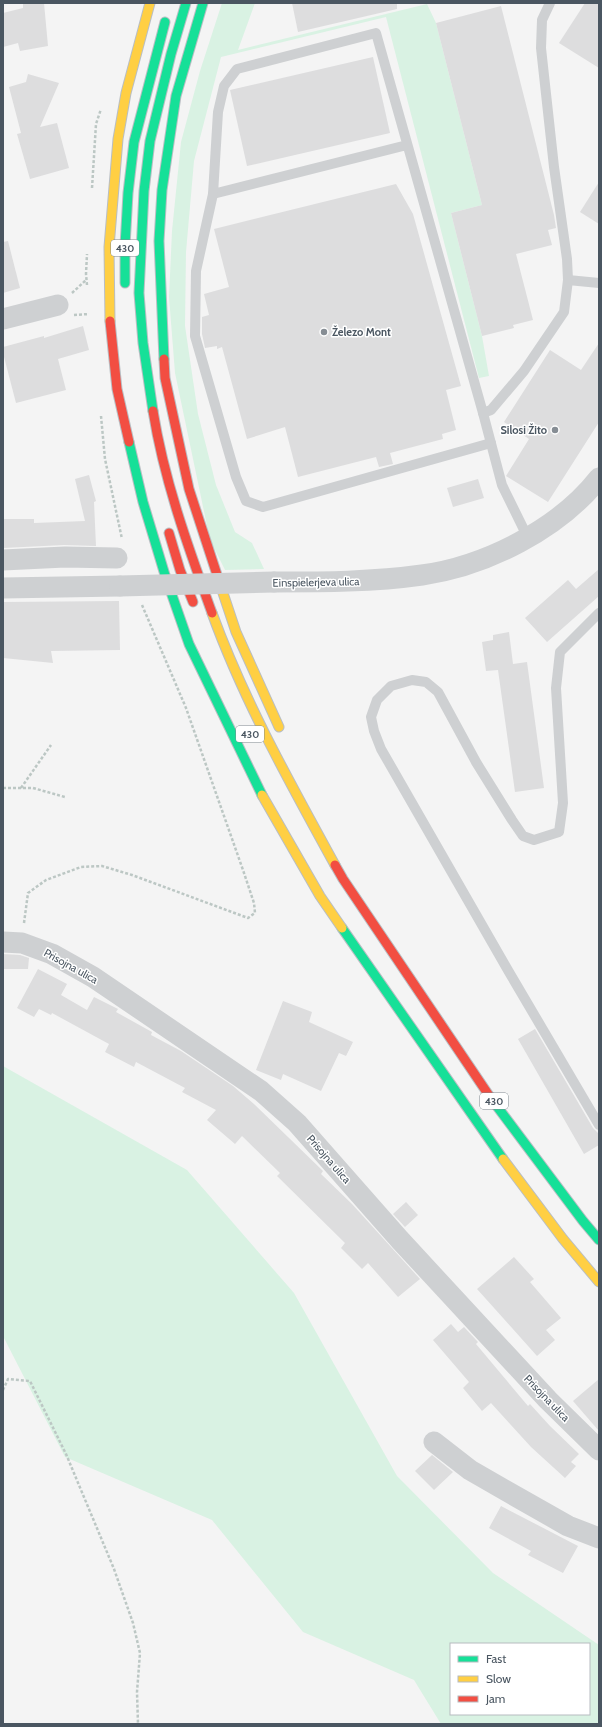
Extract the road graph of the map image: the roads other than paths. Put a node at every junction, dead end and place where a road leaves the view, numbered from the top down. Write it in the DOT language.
graph roads {
  1 [pos="150,3"];
  2 [pos="186,3"];
  3 [pos="203,3"];
  4 [pos="550,3"];
  5 [pos="168,10"];
  6 [pos="407,144"];
  7 [pos="213,194"];
  8 [pos="568,280"];
  9 [pos="599,283"];
  10 [pos="126,290"];
  11 [pos="58,305"];
  12 [pos="3,319"];
  13 [pos="483,413"];
  14 [pos="491,443"];
  15 [pos="599,478"];
  16 [pos="167,526"];
  17 [pos="528,538"];
  18 [pos="117,558"];
  19 [pos="3,560"];
  20 [pos="3,588"];
  21 [pos="196,611"];
  22 [pos="599,614"];
  23 [pos="282,732"];
  24 [pos="370,902"];
  25 [pos="357,933"];
  26 [pos="3,942"];
  27 [pos="397,958"];
  28 [pos="407,1021"];
  29 [pos="599,1125"];
  30 [pos="599,1240"];
  31 [pos="599,1282"];
  32 [pos="434,1442"];
  33 [pos="599,1450"];
  34 [pos="599,1538"];
  1 -- 28 [label="highway"];
  2 -- 27 [label="highway, 430"];
  3 -- 23 [label="highway"];
  4 -- 8 [label="lane"];
  5 -- 10 [label="highway, 430"];
  6 -- 7 [label="lane"];
  6 -- 7 [label="lane"];
  6 -- 13 [label="lane"];
  7 -- 14 [label="lane"];
  8 -- 9 [label="lane"];
  8 -- 13 [label="lane"];
  11 -- 12 [label="street"];
  13 -- 14 [label="lane"];
  14 -- 17 [label="lane"];
  15 -- 17 [label="street, Einspielerjeva ulica"];
  16 -- 21 [label="highway"];
  17 -- 20 [label="street, Einspielerjeva ulica, bridge"];
  18 -- 19 [label="street"];
  22 -- 29 [label="lane"];
  24 -- 27 [label="highway"];
  25 -- 28 [label="highway, 430"];
  26 -- 33 [label="street, Prisojna ulica"];
  27 -- 30 [label="highway, 430"];
  28 -- 31 [label="highway, 430"];
  32 -- 34 [label="street"];
}
